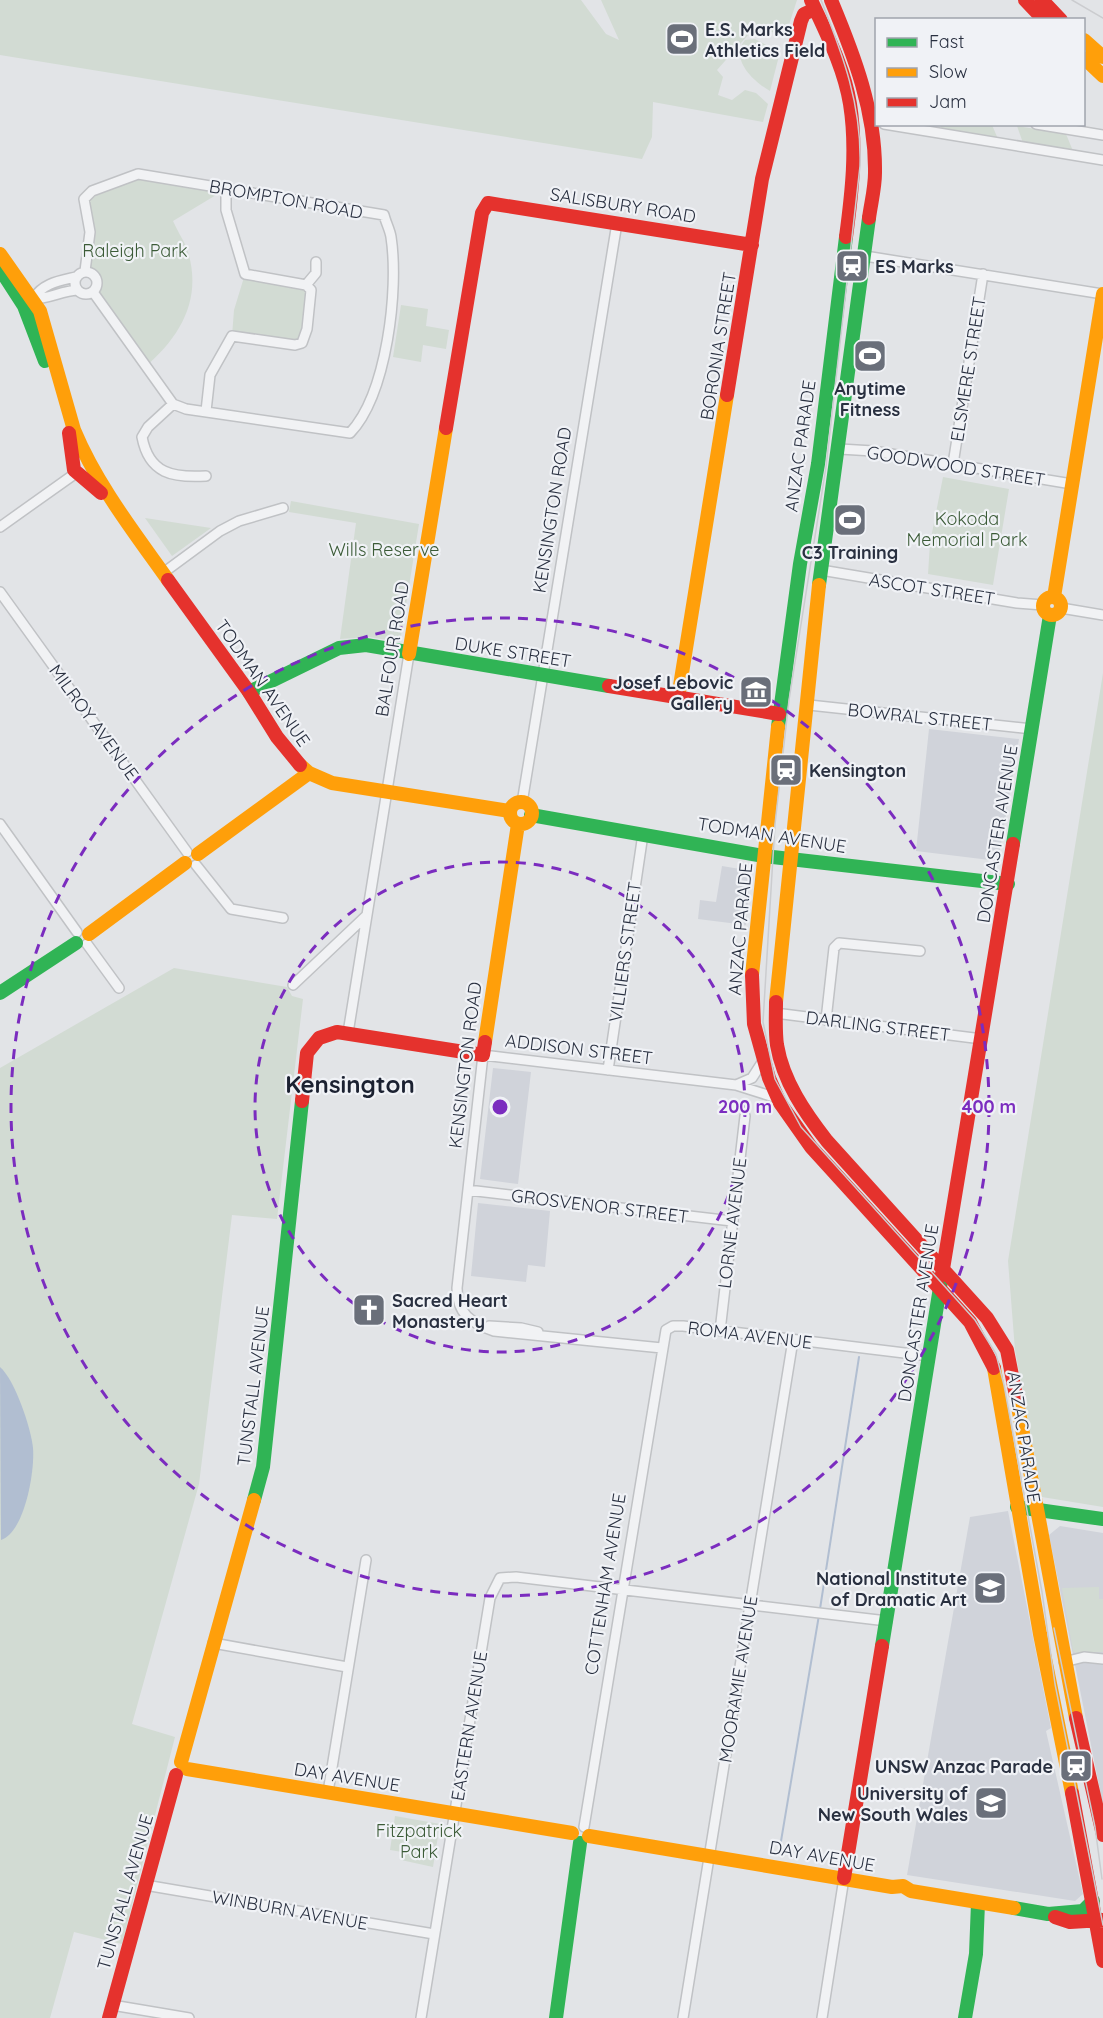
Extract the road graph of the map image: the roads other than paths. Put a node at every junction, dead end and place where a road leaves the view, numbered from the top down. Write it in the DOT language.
graph roads {
  1 [pos="831,0"];
  2 [pos="1025,0"];
  3 [pos="1042,0"];
  4 [pos="813,4"];
  5 [pos="1042,18"];
  6 [pos="1059,18"];
  7 [pos="1085,42"];
  8 [pos="1103,57"];
  9 [pos="1085,60"];
  10 [pos="1103,76"];
  11 [pos="872,99"];
  12 [pos="875,114"];
  13 [pos="877,126"];
  14 [pos="890,126"];
  15 [pos="1048,126"];
  16 [pos="1103,135"];
  17 [pos="1103,160"];
  18 [pos="226,189"];
  19 [pos="488,203"];
  20 [pos="617,223"];
  21 [pos="752,244"];
  22 [pos="0,254"];
  23 [pos="865,256"];
  24 [pos="316,262"];
  25 [pos="86,271"];
  26 [pos="3,273"];
  27 [pos="983,274"];
  28 [pos="76,277"];
  29 [pos="306,285"];
  30 [pos="77,290"];
  31 [pos="93,292"];
  32 [pos="1103,294"];
  33 [pos="33,299"];
  34 [pos="36,335"];
  35 [pos="173,404"];
  36 [pos="206,411"];
  37 [pos="840,449"];
  38 [pos="91,462"];
  39 [pos="952,464"];
  40 [pos="77,472"];
  41 [pos="206,476"];
  42 [pos="1072,484"];
  43 [pos="112,502"];
  44 [pos="284,508"];
  45 [pos="0,527"];
  46 [pos="821,570"];
  47 [pos="163,573"];
  48 [pos="0,592"];
  49 [pos="1052,606"];
  50 [pos="1103,615"];
  51 [pos="409,654"];
  52 [pos="543,676"];
  53 [pos="249,692"];
  54 [pos="678,698"];
  55 [pos="808,705"];
  56 [pos="779,714"];
  57 [pos="1032,729"];
  58 [pos="309,773"];
  59 [pos="387,792"];
  60 [pos="522,803"];
  61 [pos="510,811"];
  62 [pos="531,815"];
  63 [pos="0,824"];
  64 [pos="518,824"];
  65 [pos="643,834"];
  66 [pos="764,855"];
  67 [pos="192,859"];
  68 [pos="791,859"];
  69 [pos="1008,884"];
  70 [pos="367,915"];
  71 [pos="283,918"];
  72 [pos="82,938"];
  73 [pos="920,951"];
  74 [pos="293,985"];
  75 [pos="119,988"];
  76 [pos="0,993"];
  77 [pos="775,1013"];
  78 [pos="826,1020"];
  79 [pos="348,1033"];
  80 [pos="982,1039"];
  81 [pos="483,1055"];
  82 [pos="763,1060"];
  83 [pos="608,1070"];
  84 [pos="736,1085"];
  85 [pos="777,1098"];
  86 [pos="745,1116"];
  87 [pos="468,1190"];
  88 [pos="732,1221"];
  89 [pos="943,1270"];
  90 [pos="940,1291"];
  91 [pos="460,1310"];
  92 [pos="720,1331"];
  93 [pos="793,1340"];
  94 [pos="662,1348"];
  95 [pos="929,1356"];
  96 [pos="1017,1507"];
  97 [pos="1036,1509"];
  98 [pos="1103,1519"];
  99 [pos="366,1560"];
  100 [pos="622,1589"];
  101 [pos="750,1606"];
  102 [pos="887,1621"];
  103 [pos="213,1643"];
  104 [pos="1103,1659"];
  105 [pos="1064,1662"];
  106 [pos="346,1667"];
  107 [pos="181,1769"];
  108 [pos="328,1792"];
  109 [pos="455,1813"];
  110 [pos="581,1835"];
  111 [pos="1103,1835"];
  112 [pos="710,1856"];
  113 [pos="844,1878"];
  114 [pos="146,1885"];
  115 [pos="1093,1901"];
  116 [pos="978,1902"];
  117 [pos="1048,1914"];
  118 [pos="1100,1921"];
  119 [pos="434,1934"];
  120 [pos="1103,1962"];
  121 [pos="110,2012"];
  122 [pos="189,2018"];
  123 [pos="421,2018"];
  124 [pos="556,2018"];
  125 [pos="683,2018"];
  126 [pos="822,2018"];
  127 [pos="965,2018"];
  1 -- 11 [label="main road, ANZAC PARADE"];
  2 -- 5 [label="main road"];
  3 -- 6 [label="main road"];
  4 -- 21 [label="main road, BORONIA STREET"];
  4 -- 56 [label="main road, ANZAC PARADE"];
  7 -- 8 [label="main road"];
  9 -- 10 [label="main road"];
  11 -- 12 [label="main road, ANZAC PARADE"];
  13 -- 23 [label="main road, ANZAC PARADE"];
  14 -- 17 [label="street"];
  15 -- 16 [label="street"];
  18 -- 25 [label="street, BROMPTON ROAD"];
  18 -- 29 [label="street"];
  18 -- 36 [label="street, BROMPTON ROAD"];
  19 -- 20 [label="main road, SALISBURY ROAD"];
  19 -- 51 [label="main road, BALFOUR ROAD"];
  20 -- 21 [label="main road, SALISBURY ROAD"];
  20 -- 52 [label="street, KENSINGTON ROAD"];
  21 -- 54 [label="main road, BORONIA STREET"];
  22 -- 33 [label="main road, TODMAN AVENUE"];
  23 -- 27 [label="street"];
  23 -- 37 [label="main road, ANZAC PARADE"];
  24 -- 29 [label="street"];
  25 -- 28 [label="street"];
  25 -- 31 [label="street"];
  26 -- 33 [label="main road"];
  26 -- 34 [label="main road"];
  27 -- 32 [label="street"];
  27 -- 39 [label="street, ELSMERE STREET"];
  28 -- 30 [label="street"];
  28 -- 33 [label="street"];
  29 -- 36 [label="street"];
  30 -- 31 [label="street"];
  30 -- 33 [label="street"];
  31 -- 35 [label="street"];
  32 -- 42 [label="main road, DONCASTER AVENUE"];
  33 -- 34 [label="main road"];
  33 -- 38 [label="main road, TODMAN AVENUE"];
  34 -- 40 [label="main road"];
  35 -- 36 [label="street, BROMPTON ROAD"];
  35 -- 41 [label="street"];
  37 -- 39 [label="street, GOODWOOD STREET"];
  37 -- 46 [label="main road, ANZAC PARADE"];
  38 -- 40 [label="main road"];
  38 -- 43 [label="main road, TODMAN AVENUE"];
  39 -- 42 [label="street, GOODWOOD STREET"];
  40 -- 43 [label="main road, TODMAN AVENUE"];
  40 -- 45 [label="street"];
  42 -- 49 [label="main road, DONCASTER AVENUE"];
  43 -- 47 [label="main road, TODMAN AVENUE"];
  44 -- 47 [label="street"];
  46 -- 49 [label="street, ASCOT STREET"];
  46 -- 55 [label="main road, ANZAC PARADE"];
  47 -- 53 [label="main road, TODMAN AVENUE"];
  48 -- 67 [label="street, MILROY AVENUE"];
  49 -- 50 [label="street, ASCOT STREET"];
  49 -- 57 [label="main road, DONCASTER AVENUE"];
  51 -- 52 [label="main road, DUKE STREET"];
  51 -- 53 [label="main road, DUKE STREET"];
  51 -- 59 [label="street, BALFOUR ROAD"];
  52 -- 54 [label="main road, DUKE STREET"];
  52 -- 60 [label="street, KENSINGTON ROAD"];
  53 -- 58 [label="main road, TODMAN AVENUE"];
  54 -- 56 [label="main road, DUKE STREET"];
  55 -- 57 [label="street, BOWRAL STREET"];
  55 -- 68 [label="main road, ANZAC PARADE"];
  56 -- 66 [label="main road, ANZAC PARADE"];
  57 -- 69 [label="main road, DONCASTER AVENUE"];
  58 -- 59 [label="main road, TODMAN AVENUE"];
  58 -- 67 [label="main road"];
  59 -- 61 [label="main road, TODMAN AVENUE"];
  59 -- 70 [label="street, BALFOUR ROAD"];
  60 -- 61 [label="main road"];
  60 -- 62 [label="main road"];
  61 -- 64 [label="main road"];
  62 -- 64 [label="main road"];
  62 -- 65 [label="main road, TODMAN AVENUE"];
  63 -- 72 [label="street"];
  64 -- 81 [label="main road, KENSINGTON ROAD"];
  65 -- 66 [label="main road, TODMAN AVENUE"];
  65 -- 83 [label="street, VILLIERS STREET"];
  66 -- 68 [label="main road, TODMAN AVENUE"];
  66 -- 82 [label="main road, ANZAC PARADE"];
  67 -- 71 [label="street, MILROY AVENUE"];
  67 -- 72 [label="main road"];
  68 -- 69 [label="main road, TODMAN AVENUE"];
  68 -- 77 [label="main road, ANZAC PARADE"];
  69 -- 80 [label="main road, DONCASTER AVENUE"];
  70 -- 74 [label="street"];
  70 -- 79 [label="street, BALFOUR ROAD"];
  72 -- 75 [label="street"];
  72 -- 76 [label="main road"];
  73 -- 78 [label="street"];
  77 -- 78 [label="street, DARLING STREET"];
  77 -- 89 [label="main road, ANZAC PARADE"];
  78 -- 80 [label="street, DARLING STREET"];
  79 -- 81 [label="main road, ADDISON STREET"];
  79 -- 103 [label="main road, TUNSTALL AVENUE"];
  80 -- 89 [label="main road, DONCASTER AVENUE"];
  81 -- 83 [label="street, ADDISON STREET"];
  81 -- 87 [label="street, KENSINGTON ROAD"];
  82 -- 84 [label="street"];
  82 -- 85 [label="main road, ANZAC PARADE"];
  83 -- 84 [label="street, ADDISON STREET"];
  84 -- 85 [label="street, ADDISON STREET"];
  85 -- 90 [label="main road, ANZAC PARADE"];
  86 -- 88 [label="street, LORNE AVENUE"];
  87 -- 88 [label="street, GROSVENOR STREET"];
  87 -- 91 [label="street, KENSINGTON ROAD"];
  88 -- 92 [label="street, LORNE AVENUE"];
  89 -- 90 [label="main road, DONCASTER AVENUE"];
  89 -- 97 [label="main road, ANZAC PARADE"];
  90 -- 95 [label="main road, DONCASTER AVENUE"];
  90 -- 96 [label="main road, ANZAC PARADE"];
  91 -- 94 [label="street, ROMA AVENUE"];
  92 -- 93 [label="street, ROMA AVENUE"];
  92 -- 94 [label="street, ROMA AVENUE"];
  93 -- 95 [label="street, ROMA AVENUE"];
  93 -- 101 [label="street, MOORAMIE AVENUE"];
  94 -- 100 [label="street, COTTENHAM AVENUE"];
  95 -- 102 [label="main road, DONCASTER AVENUE"];
  96 -- 97 [label="main road"];
  96 -- 115 [label="main road, ANZAC PARADE"];
  97 -- 98 [label="main road"];
  97 -- 105 [label="main road, ANZAC PARADE"];
  99 -- 106 [label="street"];
  100 -- 101 [label="street"];
  100 -- 109 [label="street, EASTERN AVENUE"];
  100 -- 110 [label="street, COTTENHAM AVENUE"];
  101 -- 102 [label="street"];
  101 -- 112 [label="street, MOORAMIE AVENUE"];
  102 -- 113 [label="main road, DONCASTER AVENUE"];
  103 -- 106 [label="street"];
  103 -- 107 [label="main road, TUNSTALL AVENUE"];
  104 -- 105 [label="street"];
  105 -- 111 [label="main road, ANZAC PARADE"];
  106 -- 108 [label="street"];
  107 -- 108 [label="main road, DAY AVENUE"];
  107 -- 114 [label="main road, TUNSTALL AVENUE"];
  108 -- 109 [label="main road, DAY AVENUE"];
  109 -- 110 [label="main road, DAY AVENUE"];
  109 -- 119 [label="street, EASTERN AVENUE"];
  110 -- 112 [label="main road, DAY AVENUE"];
  110 -- 124 [label="main road, COTTENHAM AVENUE"];
  112 -- 113 [label="main road, DAY AVENUE"];
  112 -- 125 [label="street, MOORAMIE AVENUE"];
  113 -- 116 [label="main road, DAY AVENUE"];
  113 -- 126 [label="street, DONCASTER AVENUE"];
  114 -- 119 [label="street, WINBURN AVENUE"];
  114 -- 121 [label="main road, TUNSTALL AVENUE"];
  115 -- 117 [label="main road, DAY AVENUE"];
  115 -- 118 [label="main road, ANZAC PARADE"];
  116 -- 117 [label="main road, DAY AVENUE"];
  116 -- 127 [label="main road"];
  117 -- 118 [label="main road, DAY AVENUE"];
  118 -- 120 [label="main road, ANZAC PARADE"];
  119 -- 123 [label="street, EASTERN AVENUE"];
  121 -- 122 [label="street"];
}
